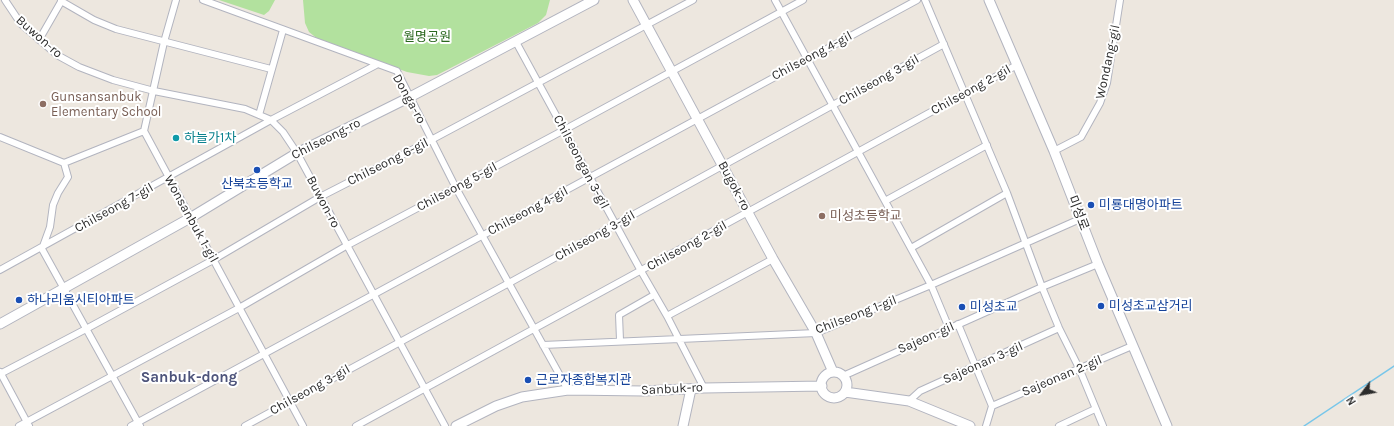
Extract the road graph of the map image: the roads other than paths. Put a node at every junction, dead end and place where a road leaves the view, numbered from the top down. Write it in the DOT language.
graph roads {
  1 [pos="5,0"];
  2 [pos="176,0"];
  3 [pos="203,0"];
  4 [pos="594,0"];
  5 [pos="633,0"];
  6 [pos="693,0"];
  7 [pos="775,0"];
  8 [pos="803,0"];
  9 [pos="917,0"];
  10 [pos="925,0"];
  11 [pos="989,0"];
  12 [pos="1120,0"];
  13 [pos="62,1"];
  14 [pos="782,12"];
  15 [pos="648,25"];
  16 [pos="282,30"];
  17 [pos="39,40"];
  18 [pos="164,42"];
  19 [pos="516,42"];
  20 [pos="944,44"];
  21 [pos="807,59"];
  22 [pos="376,65"];
  23 [pos="1017,65"];
  24 [pos="271,68"];
  25 [pos="672,70"];
  26 [pos="538,83"];
  27 [pos="154,91"];
  28 [pos="965,93"];
  29 [pos="410,97"];
  30 [pos="833,105"];
  31 [pos="259,115"];
  32 [pos="697,118"];
  33 [pos="271,120"];
  34 [pos="564,130"];
  35 [pos="144,131"];
  36 [pos="0,137"];
  37 [pos="431,140"];
  38 [pos="987,145"];
  39 [pos="1054,151"];
  40 [pos="858,152"];
  41 [pos="297,153"];
  42 [pos="64,163"];
  43 [pos="723,166"];
  44 [pos="168,178"];
  45 [pos="590,178"];
  46 [pos="456,188"];
  47 [pos="1007,193"];
  48 [pos="320,197"];
  49 [pos="885,201"];
  50 [pos="748,212"];
  51 [pos="190,218"];
  52 [pos="1080,219"];
  53 [pos="615,224"];
  54 [pos="483,235"];
  55 [pos="1024,242"];
  56 [pos="346,246"];
  57 [pos="911,248"];
  58 [pos="42,249"];
  59 [pos="773,259"];
  60 [pos="213,260"];
  61 [pos="1098,264"];
  62 [pos="0,270"];
  63 [pos="641,271"];
  64 [pos="509,283"];
  65 [pos="931,285"];
  66 [pos="1042,287"];
  67 [pos="63,288"];
  68 [pos="373,295"];
  69 [pos="654,295"];
  70 [pos="239,308"];
  71 [pos="667,316"];
  72 [pos="0,324"];
  73 [pos="958,324"];
  74 [pos="949,328"];
  75 [pos="1059,328"];
  76 [pos="86,330"];
  77 [pos="534,330"];
  78 [pos="816,333"];
  79 [pos="620,340"];
  80 [pos="680,340"];
  81 [pos="399,342"];
  82 [pos="544,345"];
  83 [pos="1132,346"];
  84 [pos="264,355"];
  85 [pos="975,367"];
  86 [pos="1079,368"];
  87 [pos="833,372"];
  88 [pos="0,373"];
  89 [pos="112,376"];
  90 [pos="843,376"];
  91 [pos="822,386"];
  92 [pos="704,388"];
  93 [pos="691,389"];
  94 [pos="425,390"];
  95 [pos="568,390"];
  96 [pos="845,392"];
  97 [pos="908,401"];
  98 [pos="290,402"];
  99 [pos="992,406"];
  100 [pos="1096,408"];
  101 [pos="28,424"];
  102 [pos="139,424"];
  103 [pos="19,426"];
  104 [pos="131,426"];
  105 [pos="245,426"];
  106 [pos="303,426"];
  107 [pos="356,426"];
  108 [pos="445,426"];
  109 [pos="456,426"];
  110 [pos="683,426"];
  111 [pos="970,426"];
  112 [pos="986,426"];
  113 [pos="1059,426"];
  114 [pos="1103,426"];
  115 [pos="1167,426"];
  1 -- 17 [label="street, Buwon-ro"];
  2 -- 18 [label="street"];
  3 -- 16 [label="street, Donga-ro"];
  4 -- 19 [label="street, Chilseong-ro"];
  5 -- 15 [label="street, Bugok-ro"];
  6 -- 15 [label="street, Chilseong 6-gil"];
  7 -- 14 [label="street"];
  8 -- 14 [label="street, Chilseong 5-gil"];
  9 -- 21 [label="street, Chilseong 4-gil"];
  10 -- 20 [label="street"];
  11 -- 23 [label="street, 미성로"];
  12 -- 39 [label="street, Wondang-gil"];
  13 -- 17 [label="street"];
  13 -- 18 [label="street"];
  14 -- 21 [label="street"];
  14 -- 25 [label="street, Chilseong 5-gil"];
  15 -- 25 [label="street, Bugok-ro"];
  15 -- 26 [label="street, Chilseong 6-gil"];
  16 -- 22 [label="street, Donga-ro"];
  16 -- 24 [label="street"];
  17 -- 27 [label="street, Buwon-ro"];
  18 -- 24 [label="street"];
  18 -- 27 [label="street"];
  19 -- 26 [label="street, Chilseongan 3-gil"];
  19 -- 29 [label="street, Chilseong-ro"];
  20 -- 28 [label="street"];
  20 -- 30 [label="street, Chilseong 3-gil"];
  21 -- 30 [label="street"];
  21 -- 32 [label="street, Chilseong 4-gil"];
  22 -- 29 [label="street, Donga-ro"];
  22 -- 33 [label="street, Chilseong 7-gil"];
  23 -- 28 [label="street, Chilseong 2-gil"];
  23 -- 39 [label="street, 미성로"];
  24 -- 31 [label="street"];
  25 -- 32 [label="street, Bugok-ro"];
  25 -- 34 [label="street, Chilseong 5-gil"];
  26 -- 34 [label="street, Chilseongan 3-gil"];
  26 -- 37 [label="street, Chilseong 6-gil"];
  27 -- 31 [label="street, Buwon-ro"];
  27 -- 35 [label="street"];
  28 -- 38 [label="street"];
  28 -- 40 [label="street, Chilseong 2-gil"];
  29 -- 37 [label="street, Donga-ro"];
  29 -- 41 [label="street, Chilseong-ro"];
  30 -- 40 [label="street"];
  30 -- 43 [label="street, Chilseong 3-gil"];
  31 -- 33 [label="street, Buwon-ro"];
  32 -- 43 [label="street, Bugok-ro"];
  32 -- 45 [label="street, Chilseong 4-gil"];
  33 -- 41 [label="street, Buwon-ro"];
  33 -- 44 [label="street, Chilseong 7-gil"];
  34 -- 45 [label="street, Chilseongan 3-gil"];
  34 -- 46 [label="street, Chilseong 5-gil"];
  35 -- 42 [label="street"];
  35 -- 44 [label="street, Wonsanbuk 1-gil"];
  36 -- 42 [label="street"];
  37 -- 46 [label="street, Donga-ro"];
  37 -- 48 [label="street, Chilseong 6-gil"];
  38 -- 47 [label="street"];
  38 -- 49 [label="street"];
  39 -- 52 [label="street, 미성로"];
  40 -- 49 [label="street"];
  40 -- 50 [label="street, Chilseong 2-gil"];
  41 -- 48 [label="street, Buwon-ro"];
  41 -- 51 [label="street, Chilseong-ro"];
  42 -- 58 [label="street"];
  43 -- 50 [label="street, Bugok-ro"];
  43 -- 53 [label="street, Chilseong 3-gil"];
  44 -- 51 [label="street, Wonsanbuk 1-gil"];
  44 -- 58 [label="street, Chilseong 7-gil"];
  45 -- 53 [label="street, Chilseongan 3-gil"];
  45 -- 54 [label="street, Chilseong 4-gil"];
  46 -- 54 [label="street, Donga-ro"];
  46 -- 56 [label="street, Chilseong 5-gil"];
  47 -- 55 [label="street"];
  47 -- 57 [label="street"];
  48 -- 56 [label="street, Buwon-ro"];
  48 -- 60 [label="street, Chilseong 6-gil"];
  49 -- 57 [label="street"];
  50 -- 59 [label="street, Bugok-ro"];
  50 -- 63 [label="street, Chilseong 2-gil"];
  51 -- 60 [label="street, Wonsanbuk 1-gil"];
  51 -- 67 [label="street, Chilseong-ro"];
  52 -- 55 [label="street, Chilseong 1-gil"];
  52 -- 61 [label="street, 미성로"];
  53 -- 63 [label="street, Chilseongan 3-gil"];
  53 -- 64 [label="street, Chilseong 3-gil"];
  54 -- 64 [label="street, Donga-ro"];
  54 -- 68 [label="street, Chilseong 4-gil"];
  55 -- 65 [label="street, Chilseong 1-gil"];
  55 -- 66 [label="street"];
  56 -- 68 [label="street, Buwon-ro"];
  56 -- 70 [label="street, Chilseong 5-gil"];
  57 -- 65 [label="street"];
  58 -- 62 [label="street, Chilseong 7-gil"];
  58 -- 67 [label="street"];
  59 -- 71 [label="street"];
  59 -- 78 [label="street, Bugok-ro"];
  60 -- 70 [label="street, Wonsanbuk 1-gil"];
  60 -- 76 [label="street, Chilseong 6-gil"];
  61 -- 66 [label="street, Sajeon-gil"];
  61 -- 83 [label="street, 미성로"];
  63 -- 69 [label="street, Chilseongan 3-gil"];
  63 -- 77 [label="street, Chilseong 2-gil"];
  64 -- 77 [label="street, Donga-ro"];
  64 -- 81 [label="street, Chilseong 3-gil"];
  65 -- 74 [label="street"];
  65 -- 78 [label="street, Chilseong 1-gil"];
  66 -- 73 [label="street, Sajeon-gil"];
  66 -- 75 [label="street"];
  67 -- 72 [label="street, Chilseong-ro"];
  67 -- 76 [label="street"];
  68 -- 81 [label="street, Buwon-ro"];
  68 -- 84 [label="street, Chilseong 4-gil"];
  69 -- 71 [label="street, Chilseongan 3-gil"];
  69 -- 79 [label="street"];
  70 -- 84 [label="street, Wonsanbuk 1-gil"];
  70 -- 89 [label="street, Chilseong 5-gil"];
  71 -- 80 [label="street, Chilseongan 3-gil"];
  73 -- 74 [label="street, Sajeon-gil"];
  73 -- 85 [label="street"];
  74 -- 90 [label="street, Sajeon-gil"];
  75 -- 85 [label="street, Sajeonan 3-gil"];
  75 -- 86 [label="street"];
  76 -- 88 [label="street, Chilseong 6-gil"];
  76 -- 89 [label="street"];
  77 -- 82 [label="street, Donga-ro"];
  77 -- 94 [label="street, Chilseong 2-gil"];
  78 -- 80 [label="street, Chilseong 1-gil"];
  78 -- 87 [label="street, Bugok-ro"];
  79 -- 80 [label="street, Chilseong 1-gil"];
  79 -- 82 [label="street, Chilseong 1-gil"];
  80 -- 92 [label="street, Chilseongan 3-gil"];
  81 -- 94 [label="street, Buwon-ro"];
  81 -- 98 [label="street, Chilseong 3-gil"];
  82 -- 95 [label="street, Donga-ro"];
  83 -- 86 [label="street, Sajeonan 2-gil"];
  83 -- 115 [label="street, 미성로"];
  84 -- 98 [label="street, Wonsanbuk 1-gil"];
  84 -- 102 [label="street, Chilseong 4-gil"];
  85 -- 97 [label="street, Sajeonan 3-gil"];
  85 -- 99 [label="street"];
  86 -- 99 [label="street, Sajeonan 2-gil"];
  86 -- 100 [label="street"];
  87 -- 90 [label="street"];
  87 -- 91 [label="street"];
  88 -- 101 [label="street"];
  89 -- 101 [label="street, Chilseong 5-gil"];
  89 -- 102 [label="street"];
  90 -- 96 [label="street"];
  91 -- 92 [label="street, Sanbuk-ro"];
  91 -- 96 [label="street"];
  92 -- 93 [label="street, Sanbuk-ro"];
  93 -- 95 [label="street, Sanbuk-ro"];
  93 -- 110 [label="street"];
  94 -- 107 [label="street, Chilseong 2-gil"];
  94 -- 108 [label="street, Buwon-ro"];
  95 -- 109 [label="street, Sanbuk-ro"];
  96 -- 97 [label="street"];
  97 -- 111 [label="street"];
  98 -- 105 [label="street, Chilseong 3-gil"];
  98 -- 106 [label="street, Wonsanbuk 1-gil"];
  99 -- 112 [label="street"];
  100 -- 113 [label="street"];
  100 -- 114 [label="street"];
  101 -- 103 [label="street, Chilseong 5-gil"];
  102 -- 104 [label="street, Chilseong 4-gil"];
}
